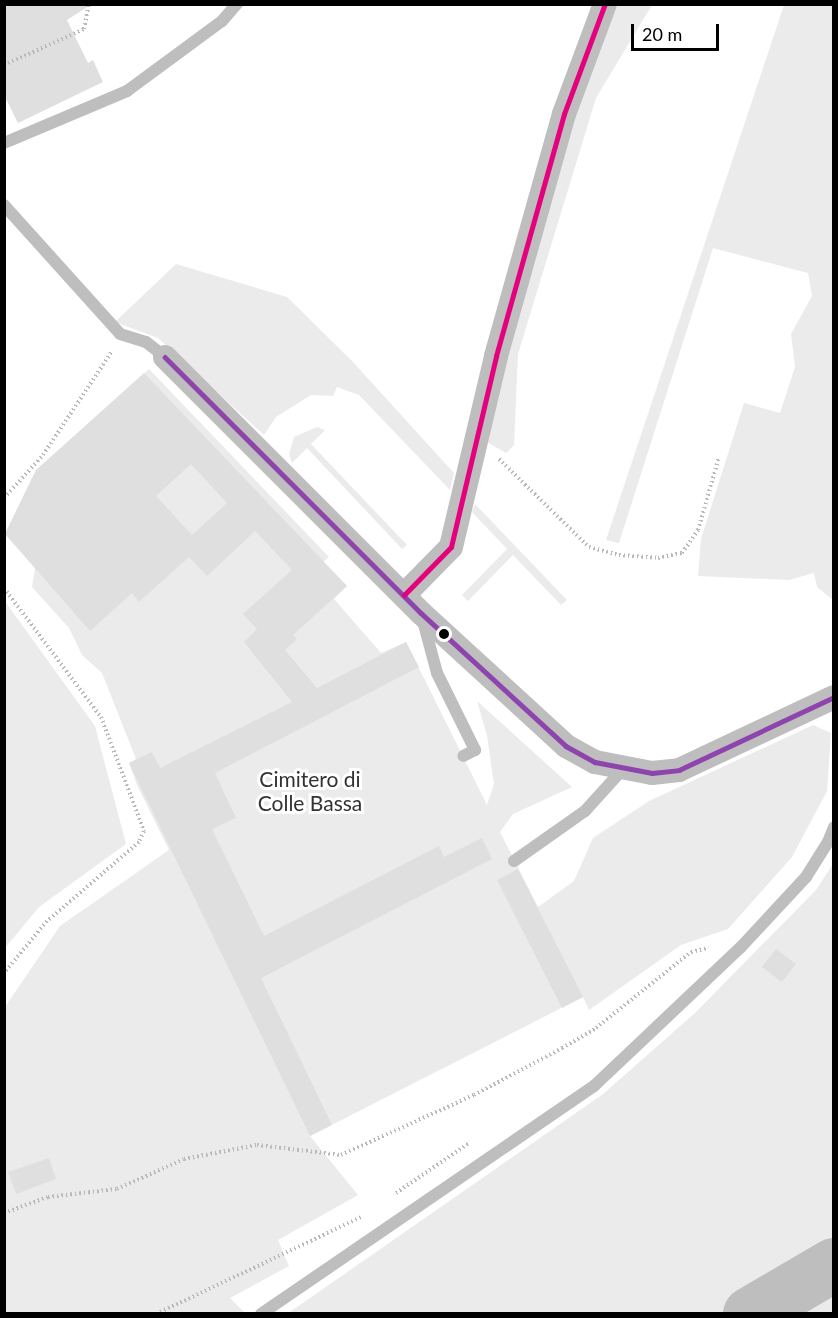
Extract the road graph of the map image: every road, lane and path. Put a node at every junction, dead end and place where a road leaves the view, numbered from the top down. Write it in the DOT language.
graph roads {
  1 [pos="89,4"];
  2 [pos="237,4"];
  3 [pos="605,4"];
  4 [pos="4,65"];
  5 [pos="4,143"];
  6 [pos="4,205"];
  7 [pos="120,334"];
  8 [pos="165,357"];
  9 [pos="478,436"];
  10 [pos="719,457"];
  11 [pos="4,498"];
  12 [pos="4,588"];
  13 [pos="404,595"];
  14 [pos="421,613"];
  15 [pos="834,697"];
  16 [pos="463,756"];
  17 [pos="623,769"];
  18 [pos="834,827"];
  19 [pos="514,861"];
  20 [pos="741,947"];
  21 [pos="4,973"];
  22 [pos="479,1137"];
  23 [pos="391,1197"];
  24 [pos="4,1213"];
  25 [pos="364,1216"];
  26 [pos="156,1314"];
  27 [pos="261,1314"];
  1 -- 4 [label="path"];
  2 -- 5 [label="lane"];
  3 -- 9 [label="street"];
  6 -- 7 [label="lane"];
  7 -- 8 [label="lane"];
  7 -- 11 [label="path"];
  8 -- 13 [label="street"];
  9 -- 10 [label="path"];
  9 -- 13 [label="street"];
  12 -- 21 [label="path"];
  13 -- 14 [label="street"];
  14 -- 16 [label="lane"];
  14 -- 17 [label="street"];
  15 -- 17 [label="street"];
  17 -- 19 [label="lane"];
  18 -- 20 [label="lane"];
  20 -- 24 [label="path"];
  20 -- 27 [label="lane"];
  22 -- 23 [label="path"];
  25 -- 26 [label="path"];
}
